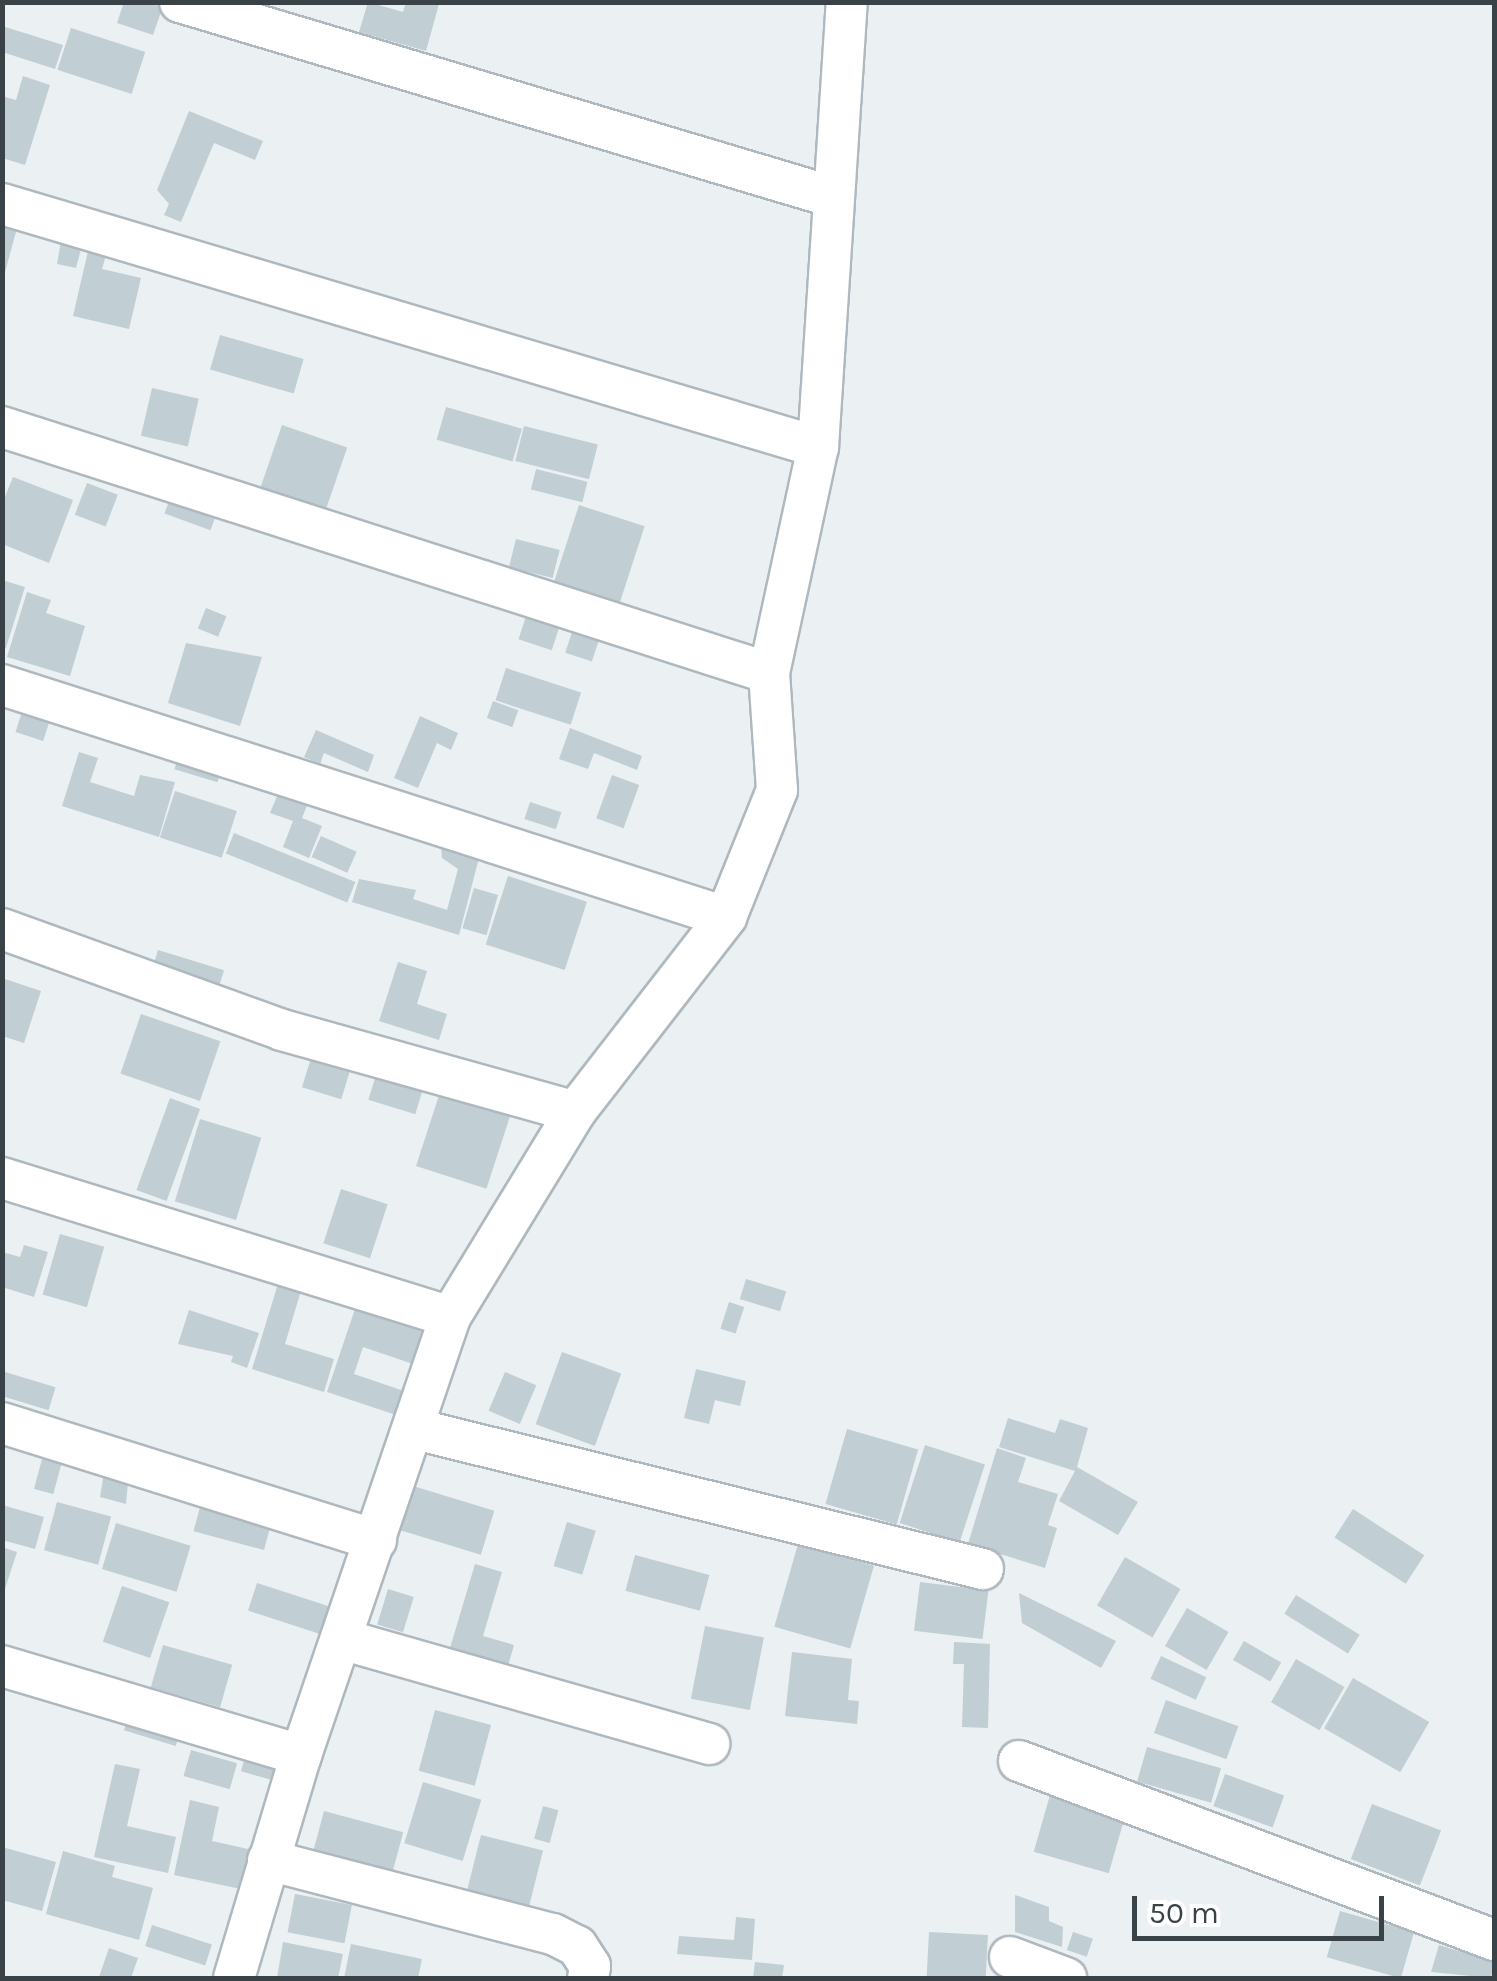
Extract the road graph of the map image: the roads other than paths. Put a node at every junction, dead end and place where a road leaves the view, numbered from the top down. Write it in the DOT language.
graph roads {
  1 [pos="180,2"];
  2 [pos="848,2"];
  3 [pos="830,196"];
  4 [pos="2,204"];
  5 [pos="2,427"];
  6 [pos="818,447"];
  7 [pos="769,673"];
  8 [pos="2,685"];
  9 [pos="726,917"];
  10 [pos="2,929"];
  11 [pos="576,1112"];
  12 [pos="2,1178"];
  13 [pos="450,1317"];
  14 [pos="2,1423"];
  15 [pos="415,1429"];
  16 [pos="376,1540"];
  17 [pos="982,1570"];
  18 [pos="342,1639"];
  19 [pos="2,1666"];
  20 [pos="709,1744"];
  21 [pos="301,1756"];
  22 [pos="1018,1760"];
  23 [pos="268,1860"];
  24 [pos="1494,1940"];
  25 [pos="1010,1957"];
  26 [pos="234,1978"];
  27 [pos="588,1978"];
  28 [pos="1066,1978"];
  1 -- 3 [label="street"];
  2 -- 3 [label="street"];
  3 -- 6 [label="street"];
  4 -- 6 [label="street"];
  5 -- 7 [label="street"];
  6 -- 7 [label="street"];
  7 -- 9 [label="street"];
  8 -- 9 [label="street"];
  9 -- 11 [label="street"];
  10 -- 11 [label="street"];
  11 -- 13 [label="street"];
  12 -- 13 [label="street"];
  13 -- 15 [label="street"];
  14 -- 16 [label="street"];
  15 -- 16 [label="street"];
  15 -- 17 [label="street"];
  16 -- 18 [label="street"];
  18 -- 20 [label="street"];
  18 -- 21 [label="street"];
  19 -- 21 [label="street"];
  21 -- 23 [label="street"];
  22 -- 24 [label="street"];
  23 -- 26 [label="street"];
  23 -- 27 [label="street"];
  25 -- 28 [label="street"];
}
